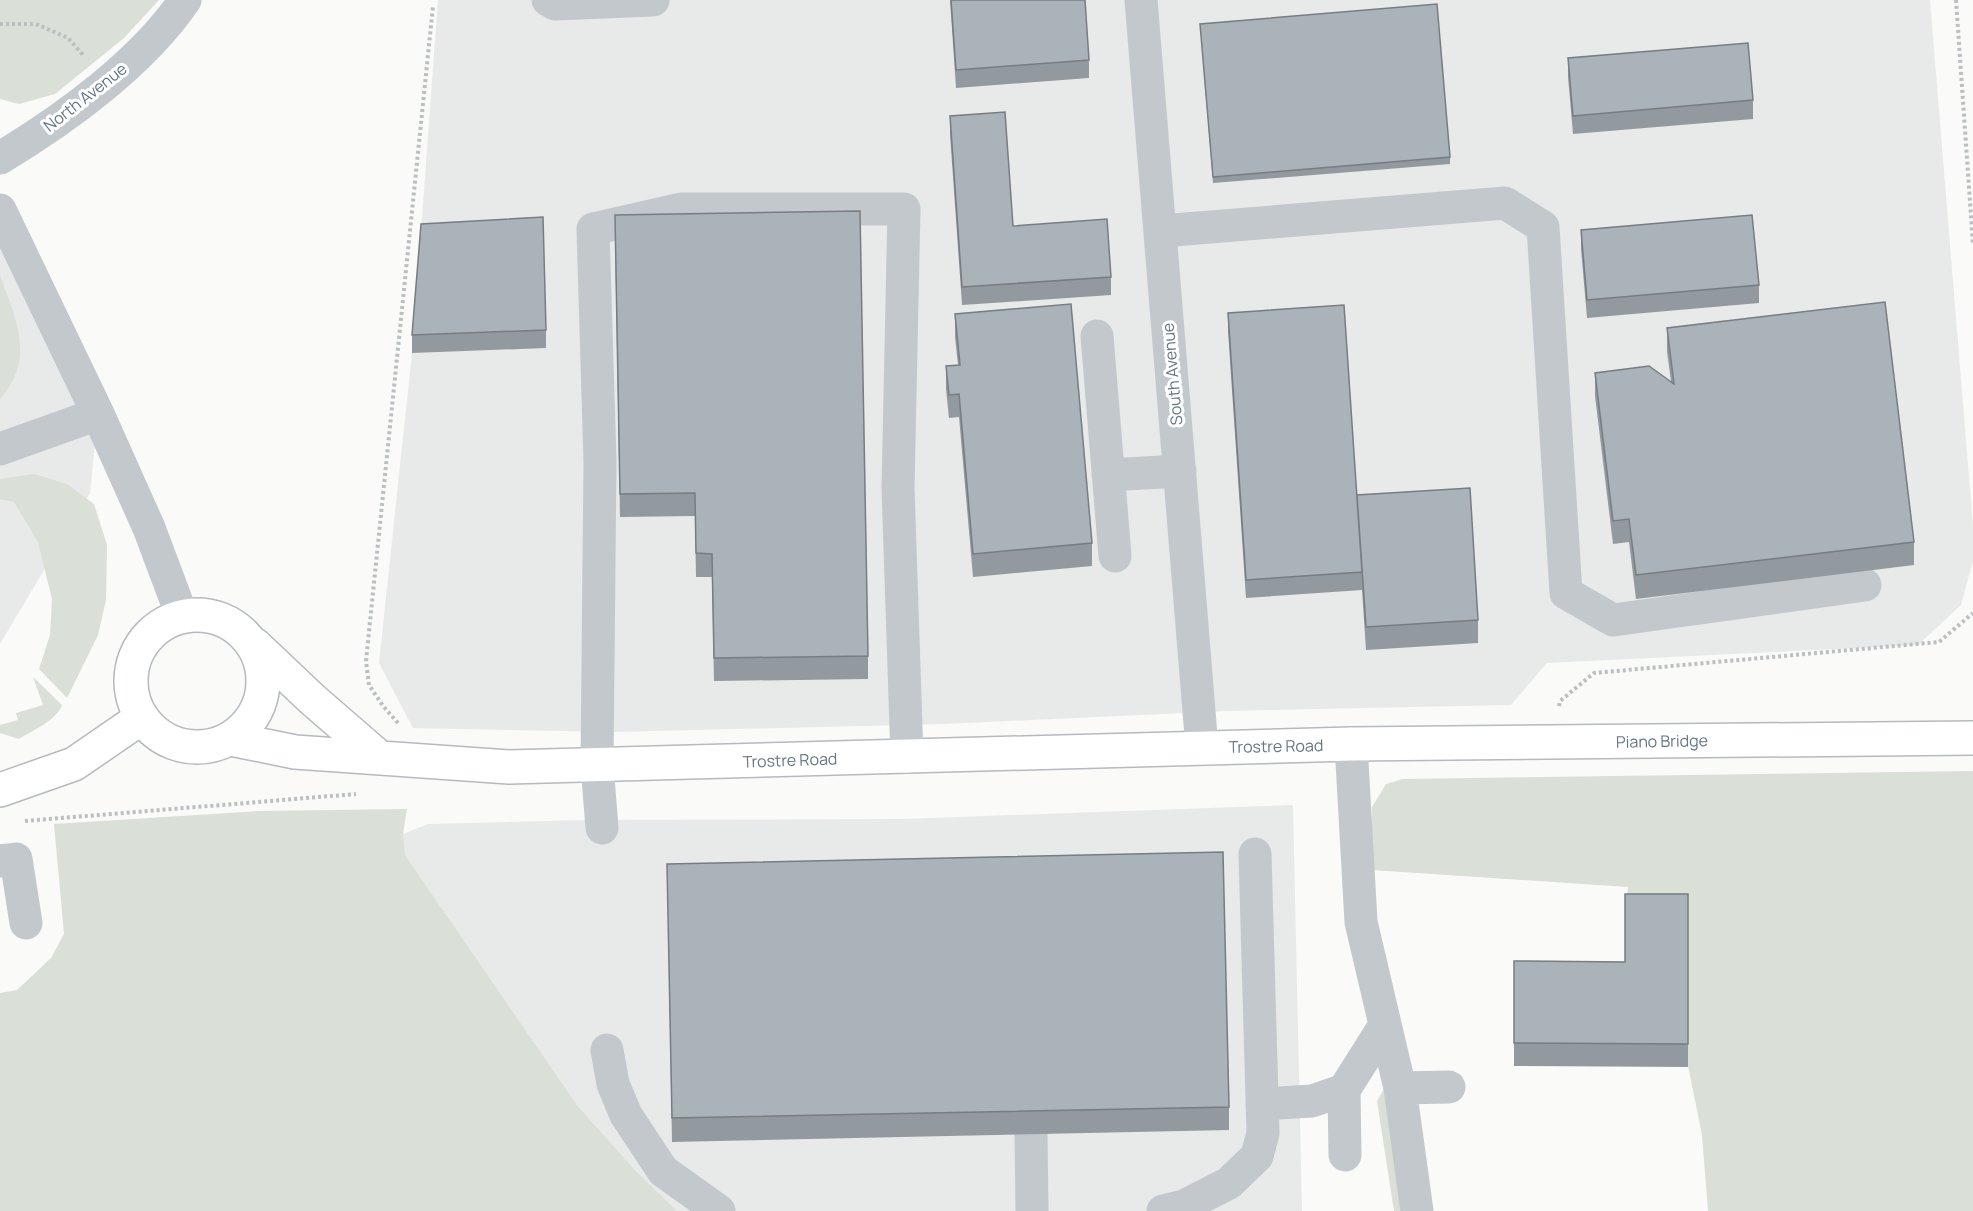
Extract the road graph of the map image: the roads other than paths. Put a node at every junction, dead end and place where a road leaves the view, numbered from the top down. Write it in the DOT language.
graph roads {
  1 [pos="185,0"];
  2 [pos="548,0"];
  3 [pos="653,0"];
  4 [pos="1141,0"];
  5 [pos="0,158"];
  6 [pos="0,210"];
  7 [pos="1161,231"];
  8 [pos="1097,336"];
  9 [pos="98,414"];
  10 [pos="0,449"];
  11 [pos="1180,471"];
  12 [pos="1108,475"];
  13 [pos="1115,556"];
  14 [pos="1865,585"];
  15 [pos="182,616"];
  16 [pos="250,641"];
  17 [pos="141,718"];
  18 [pos="238,733"];
  19 [pos="1973,738"];
  20 [pos="1351,744"];
  21 [pos="1203,748"];
  22 [pos="908,757"];
  23 [pos="380,758"];
  24 [pos="597,765"];
  25 [pos="0,790"];
  26 [pos="603,828"];
  27 [pos="1255,854"];
  28 [pos="0,861"];
  29 [pos="26,922"];
  30 [pos="1386,1025"];
  31 [pos="606,1050"];
  32 [pos="1449,1087"];
  33 [pos="1400,1088"];
  34 [pos="1344,1090"];
  35 [pos="1262,1104"];
  36 [pos="1031,1134"];
  37 [pos="1345,1155"];
  38 [pos="719,1211"];
  39 [pos="1032,1211"];
  40 [pos="1162,1211"];
  41 [pos="1417,1211"];
  1 -- 5 [label="street, North Avenue"];
  2 -- 3 [label="street"];
  4 -- 7 [label="street, South Avenue"];
  6 -- 9 [label="street"];
  7 -- 11 [label="street, South Avenue"];
  7 -- 14 [label="street"];
  8 -- 12 [label="street"];
  9 -- 10 [label="street"];
  9 -- 15 [label="street"];
  11 -- 12 [label="street"];
  11 -- 21 [label="street, South Avenue"];
  12 -- 13 [label="street"];
  15 -- 16 [label="main road, Trostre Road"];
  15 -- 17 [label="main road, Trostre Road"];
  16 -- 18 [label="main road, Trostre Road"];
  16 -- 23 [label="main road"];
  17 -- 18 [label="main road, Trostre Road"];
  17 -- 25 [label="main road"];
  18 -- 23 [label="main road, Trostre Road"];
  19 -- 20 [label="main road, Piano Bridge"];
  20 -- 21 [label="main road, Trostre Road"];
  20 -- 30 [label="street"];
  21 -- 22 [label="main road, Trostre Road"];
  22 -- 24 [label="main road, Trostre Road"];
  22 -- 24 [label="street"];
  23 -- 24 [label="main road, Trostre Road"];
  24 -- 26 [label="street"];
  27 -- 35 [label="street"];
  28 -- 29 [label="street"];
  30 -- 33 [label="street"];
  30 -- 34 [label="street"];
  31 -- 38 [label="street"];
  32 -- 33 [label="street"];
  33 -- 41 [label="street"];
  34 -- 35 [label="street"];
  34 -- 37 [label="street"];
  35 -- 40 [label="street"];
  36 -- 39 [label="street"];
}
